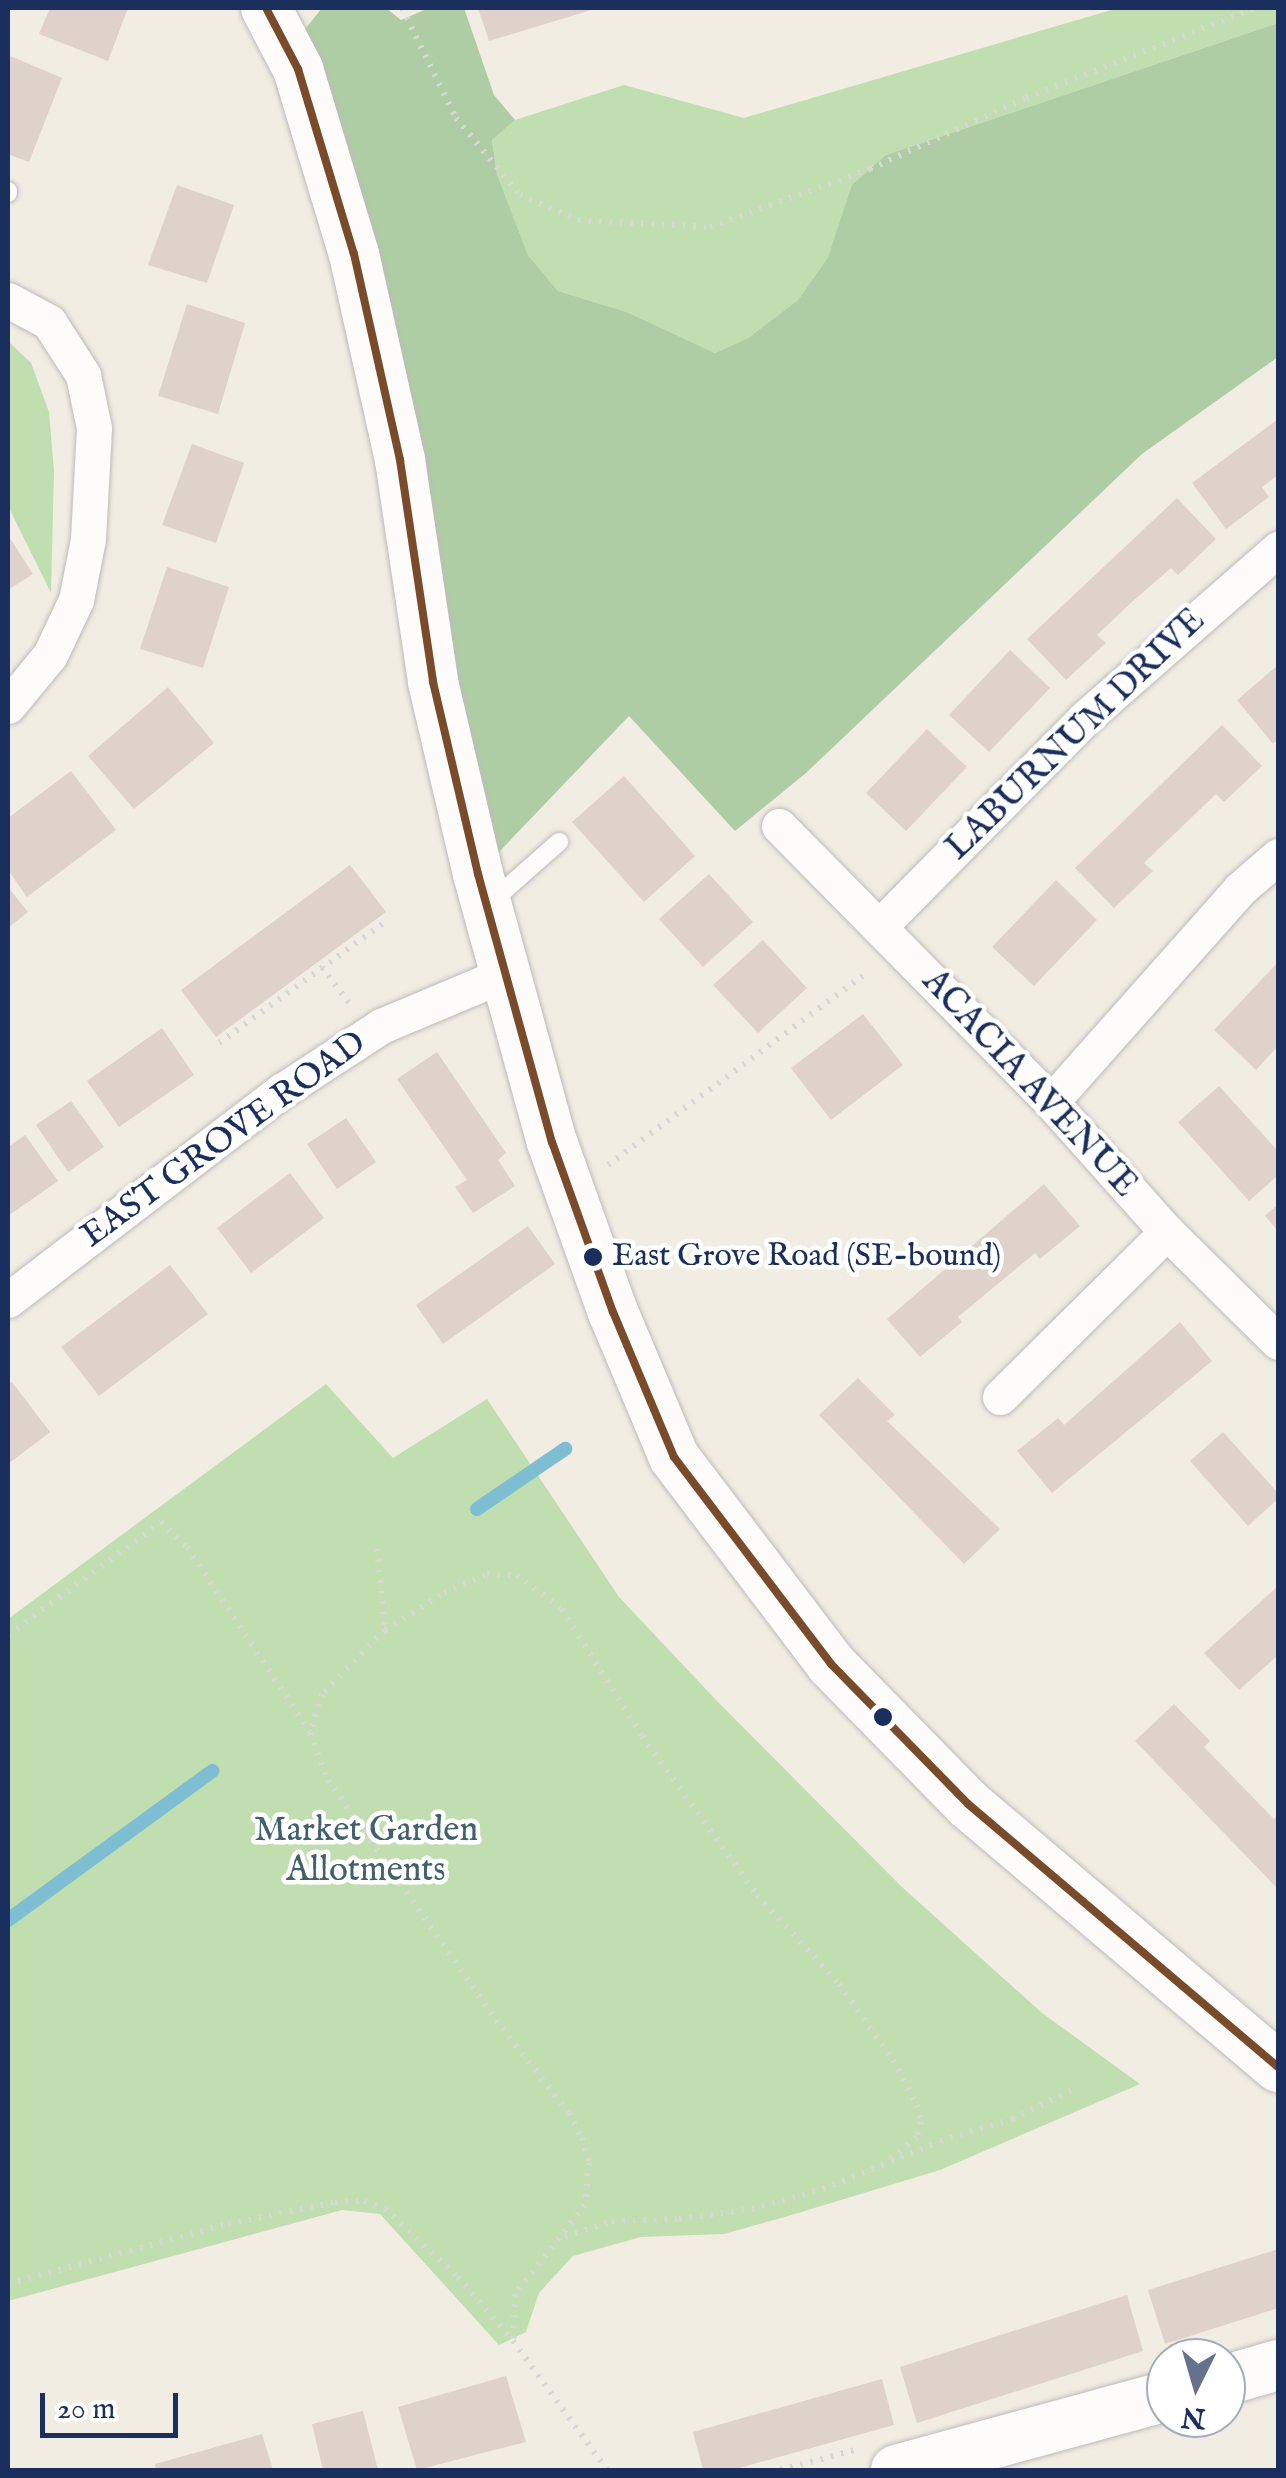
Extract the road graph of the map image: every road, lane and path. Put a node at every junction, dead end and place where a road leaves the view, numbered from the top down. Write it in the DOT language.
graph roads {
  1 [pos="266,8"];
  2 [pos="402,8"];
  3 [pos="1255,8"];
  4 [pos="8,300"];
  5 [pos="1278,549"];
  6 [pos="8,706"];
  7 [pos="779,826"];
  8 [pos="559,842"];
  9 [pos="1278,856"];
  10 [pos="487,906"];
  11 [pos="389,919"];
  12 [pos="890,937"];
  13 [pos="322,968"];
  14 [pos="505,974"];
  15 [pos="346,999"];
  16 [pos="219,1043"];
  17 [pos="1051,1102"];
  18 [pos="571,1193"];
  19 [pos="1167,1232"];
  20 [pos="8,1300"];
  21 [pos="1278,1342"];
  22 [pos="1000,1397"];
  23 [pos="377,1549"];
  24 [pos="385,1630"];
  25 [pos="8,1635"];
  26 [pos="310,1733"];
  27 [pos="1278,2067"];
  28 [pos="1074,2089"];
  29 [pos="887,2162"];
  30 [pos="564,2237"];
  31 [pos="8,2284"];
  32 [pos="513,2341"];
  33 [pos="1278,2366"];
  34 [pos="1246,2375"];
  35 [pos="1146,2401"];
  36 [pos="607,2470"];
  37 [pos="896,2470"];
  1 -- 10 [label="street"];
  2 -- 3 [label="path"];
  4 -- 6 [label="street"];
  5 -- 12 [label="street, LABURNUM DRIVE"];
  7 -- 12 [label="street, ACACIA AVENUE"];
  8 -- 10 [label="lane"];
  9 -- 17 [label="street"];
  10 -- 14 [label="street"];
  11 -- 13 [label="path"];
  12 -- 17 [label="street, ACACIA AVENUE"];
  12 -- 18 [label="path"];
  13 -- 15 [label="path"];
  13 -- 16 [label="path"];
  14 -- 18 [label="street"];
  14 -- 20 [label="street, EAST GROVE ROAD"];
  17 -- 19 [label="street, ACACIA AVENUE"];
  18 -- 27 [label="street"];
  19 -- 21 [label="street, ACACIA AVENUE"];
  19 -- 22 [label="street"];
  23 -- 24 [label="path"];
  24 -- 26 [label="path"];
  24 -- 29 [label="path"];
  25 -- 26 [label="path"];
  26 -- 30 [label="path"];
  28 -- 29 [label="path"];
  29 -- 30 [label="path"];
  30 -- 32 [label="path"];
  31 -- 32 [label="path"];
  32 -- 36 [label="path"];
  33 -- 34 [label="street"];
  35 -- 37 [label="street"];
}
